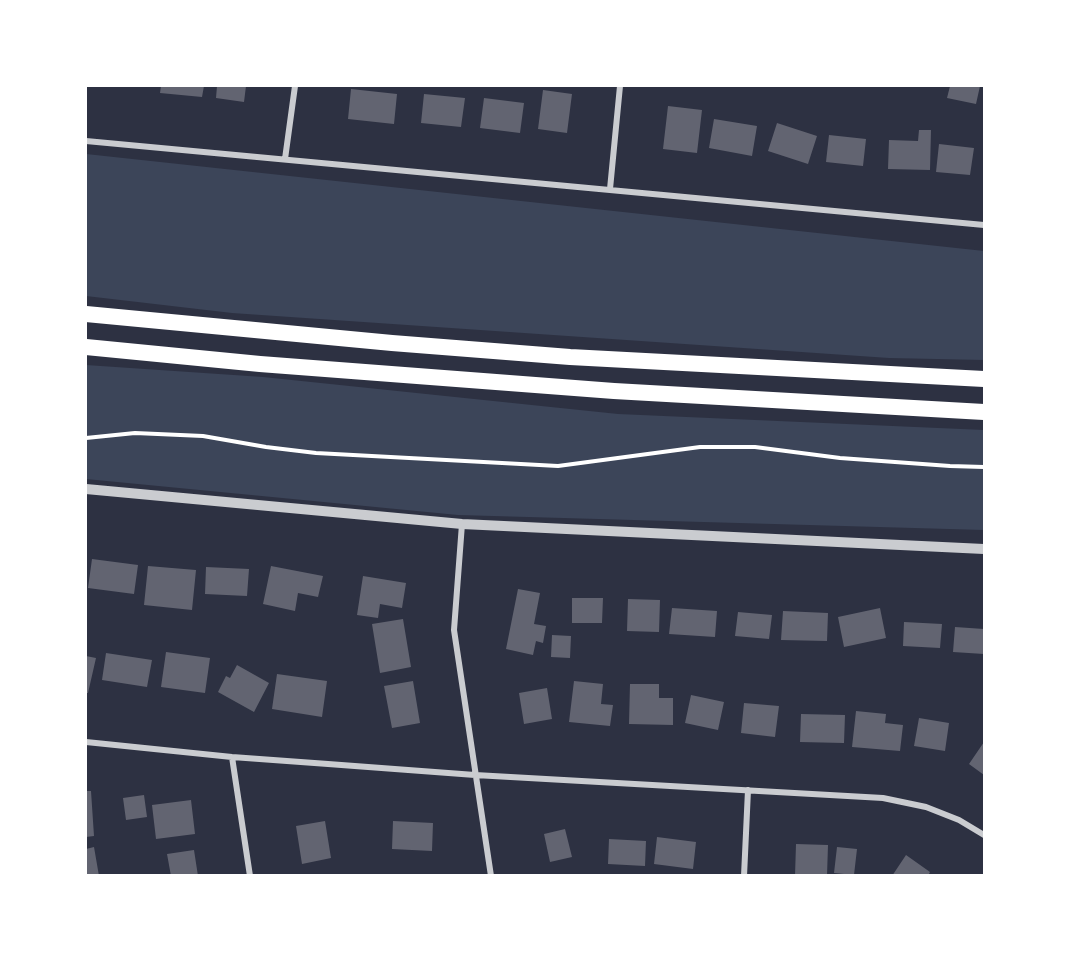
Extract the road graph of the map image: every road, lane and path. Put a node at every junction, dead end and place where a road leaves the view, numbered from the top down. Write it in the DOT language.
graph roads {
  1 [pos="295,86"];
  2 [pos="620,86"];
  3 [pos="86,141"];
  4 [pos="285,159"];
  5 [pos="610,189"];
  6 [pos="984,225"];
  7 [pos="86,314"];
  8 [pos="86,347"];
  9 [pos="984,379"];
  10 [pos="984,412"];
  11 [pos="86,438"];
  12 [pos="984,467"];
  13 [pos="86,489"];
  14 [pos="462,524"];
  15 [pos="984,549"];
  16 [pos="86,742"];
  17 [pos="232,757"];
  18 [pos="475,775"];
  19 [pos="748,790"];
  20 [pos="984,835"];
  21 [pos="250,876"];
  22 [pos="491,876"];
  23 [pos="744,876"];
  1 -- 4 [label="street"];
  2 -- 5 [label="street"];
  3 -- 4 [label="street"];
  4 -- 5 [label="street"];
  5 -- 6 [label="street"];
  7 -- 9 [label="highway"];
  8 -- 10 [label="highway"];
  11 -- 12 [label="path"];
  13 -- 14 [label="street"];
  14 -- 15 [label="street"];
  14 -- 18 [label="street"];
  16 -- 17 [label="street"];
  17 -- 18 [label="street"];
  17 -- 21 [label="street"];
  18 -- 19 [label="street"];
  18 -- 22 [label="street"];
  19 -- 20 [label="street"];
  19 -- 23 [label="street"];
}
